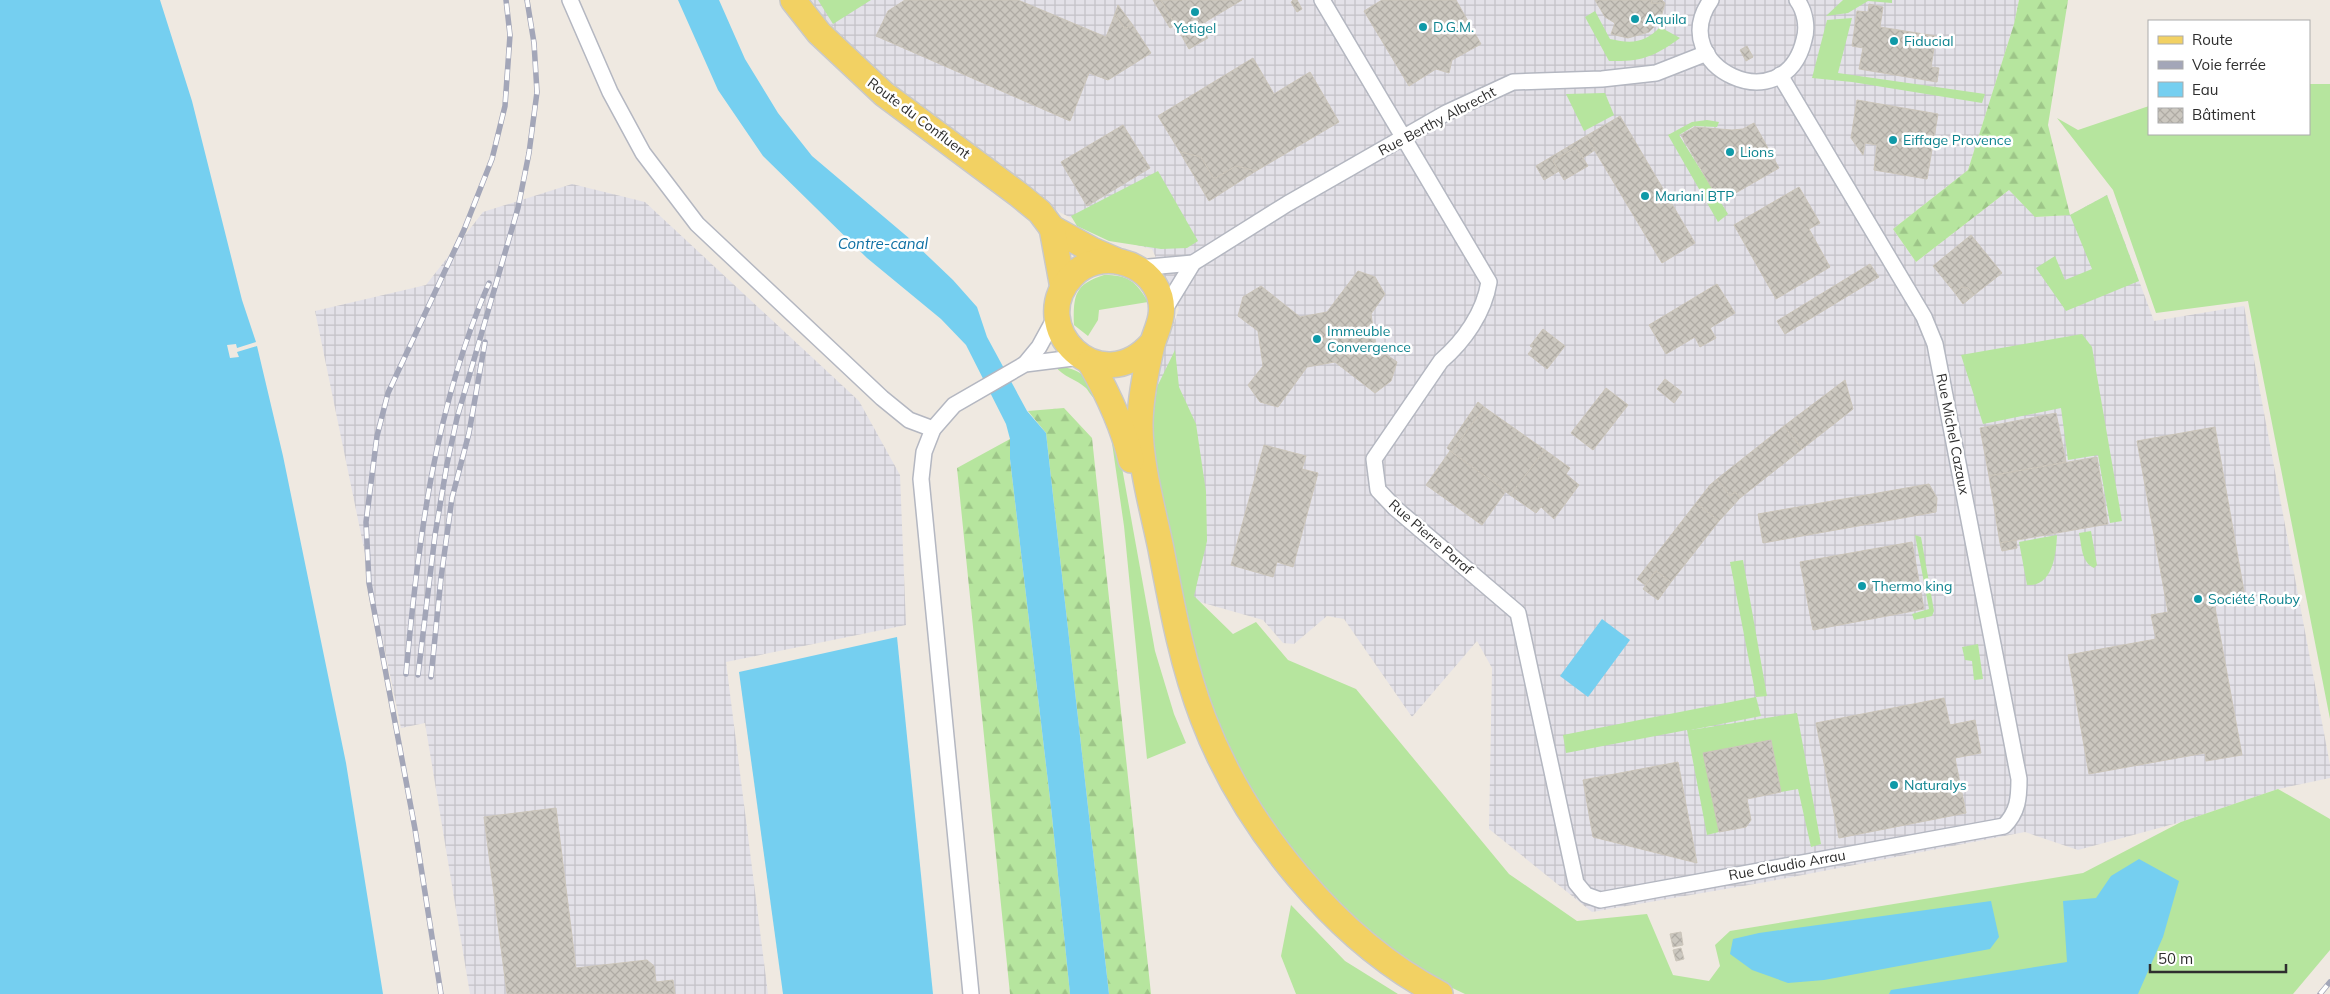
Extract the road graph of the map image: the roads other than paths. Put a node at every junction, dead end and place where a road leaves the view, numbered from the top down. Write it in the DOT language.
graph roads {
  1 [pos="570,0"];
  2 [pos="794,0"];
  3 [pos="1322,0"];
  4 [pos="1711,0"];
  5 [pos="1799,1"];
  6 [pos="1707,53"];
  7 [pos="1780,75"];
  8 [pos="1404,138"];
  9 [pos="1052,228"];
  10 [pos="1115,260"];
  11 [pos="1193,264"];
  12 [pos="1138,268"];
  13 [pos="1063,288"];
  14 [pos="1162,313"];
  15 [pos="1057,314"];
  16 [pos="1153,342"];
  17 [pos="1086,359"];
  18 [pos="1019,367"];
  19 [pos="933,429"];
  20 [pos="2004,826"];
  21 [pos="1576,883"];
  22 [pos="971,994"];
  23 [pos="1413,994"];
  24 [pos="1440,994"];
  1 -- 19 [label="street"];
  2 -- 9 [label="main road, Route du Confluent"];
  3 -- 8 [label="street"];
  4 -- 6 [label="street"];
  5 -- 7 [label="street"];
  6 -- 7 [label="street"];
  6 -- 8 [label="street, Rue Berthy Albrecht"];
  7 -- 20 [label="street, Rue Michel Cazaux"];
  8 -- 11 [label="street, Rue Berthy Albrecht"];
  8 -- 21 [label="street, Rue Pierre Paraf"];
  9 -- 10 [label="main road, Route du Confluent"];
  9 -- 13 [label="main road, Route du Confluent"];
  10 -- 12 [label="main road"];
  10 -- 13 [label="main road"];
  11 -- 12 [label="street, Rue Berthy Albrecht"];
  11 -- 14 [label="street, Rue Berthy Albrecht"];
  12 -- 14 [label="main road"];
  13 -- 15 [label="main road"];
  14 -- 16 [label="main road"];
  15 -- 17 [label="main road"];
  15 -- 18 [label="street"];
  16 -- 17 [label="main road"];
  16 -- 24 [label="main road"];
  17 -- 18 [label="street"];
  17 -- 23 [label="main road"];
  18 -- 19 [label="street"];
  19 -- 22 [label="street"];
  20 -- 21 [label="street, Rue Claudio Arrau"];
}
